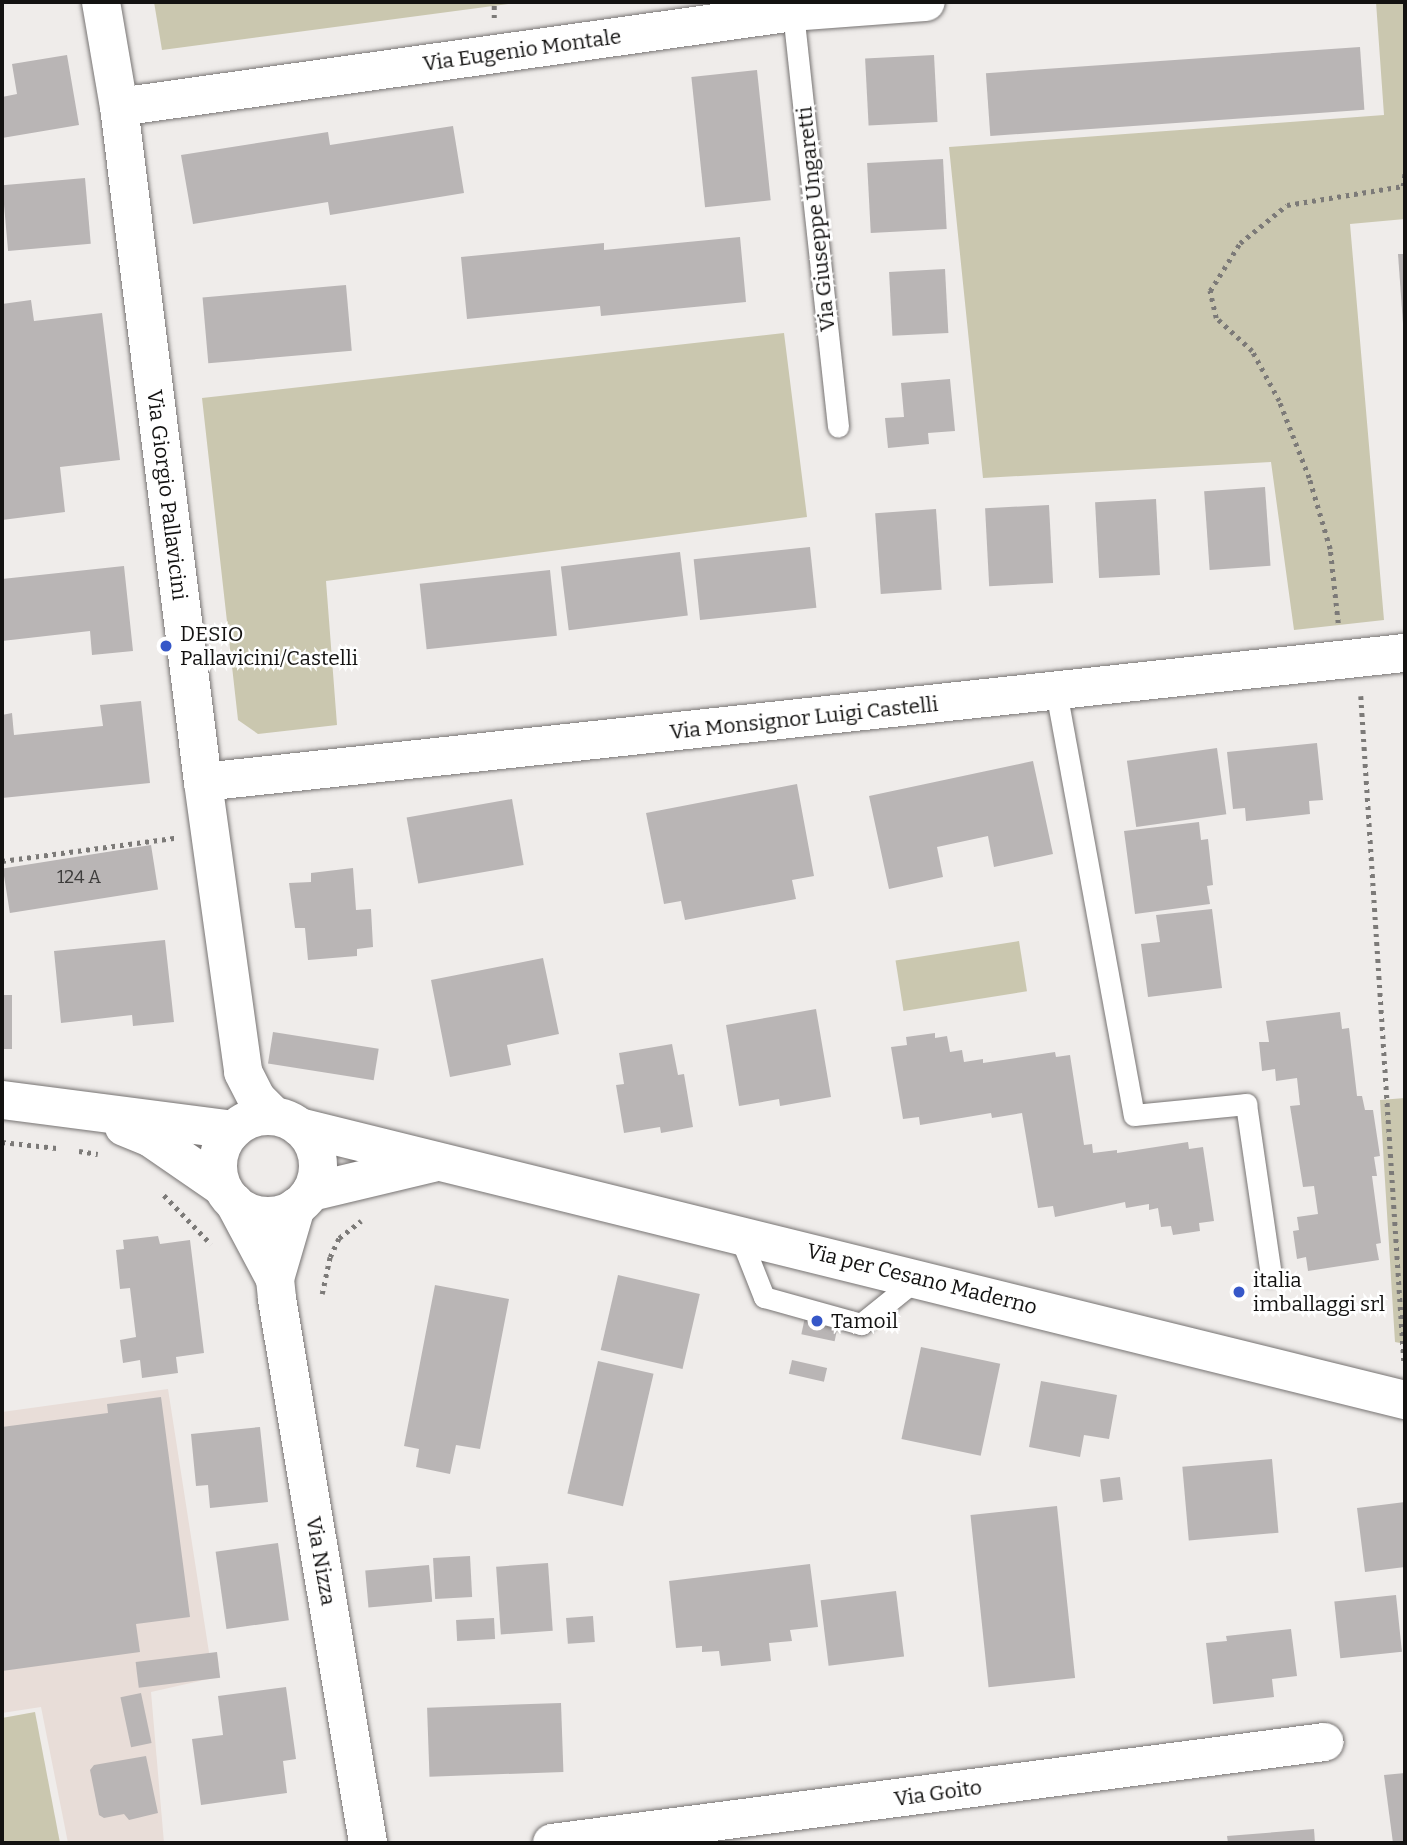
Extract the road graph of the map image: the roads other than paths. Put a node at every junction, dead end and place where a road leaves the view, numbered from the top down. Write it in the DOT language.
graph roads {
  1 [pos="101,2"];
  2 [pos="926,2"];
  3 [pos="793,12"];
  4 [pos="119,107"];
  5 [pos="838,427"];
  6 [pos="1405,653"];
  7 [pos="1056,691"];
  8 [pos="203,782"];
  9 [pos="243,1072"];
  10 [pos="2,1100"];
  11 [pos="82,1112"];
  12 [pos="286,1122"];
  13 [pos="233,1130"];
  14 [pos="439,1162"];
  15 [pos="228,1195"];
  16 [pos="303,1200"];
  17 [pos="739,1234"];
  18 [pos="1271,1275"];
  19 [pos="918,1278"];
  20 [pos="275,1279"];
  21 [pos="1405,1400"];
  22 [pos="1324,1742"];
  23 [pos="368,1843"];
  24 [pos="552,1843"];
  1 -- 4 [label="street, Via Giorgio Pallavicini"];
  2 -- 3 [label="street, Via Eugenio Montale"];
  3 -- 4 [label="street, Via Eugenio Montale"];
  3 -- 5 [label="lane, Via Giuseppe Ungaretti"];
  4 -- 8 [label="street, Via Giorgio Pallavicini"];
  6 -- 7 [label="street, Via Monsignor Luigi Castelli"];
  7 -- 8 [label="street, Via Monsignor Luigi Castelli"];
  7 -- 18 [label="lane"];
  8 -- 9 [label="street, Via Giorgio Pallavicini"];
  9 -- 12 [label="street, Via Giorgio Pallavicini"];
  9 -- 13 [label="street, Via Giorgio Pallavicini"];
  10 -- 11 [label="street"];
  11 -- 13 [label="street"];
  11 -- 15 [label="street"];
  12 -- 13 [label="street"];
  12 -- 14 [label="street, Via per Cesano Maderno"];
  12 -- 16 [label="street"];
  13 -- 15 [label="street"];
  14 -- 16 [label="street, Via per Cesano Maderno"];
  14 -- 17 [label="street, Via per Cesano Maderno"];
  15 -- 16 [label="street"];
  15 -- 20 [label="street, Via Nizza"];
  16 -- 20 [label="street, Via Nizza"];
  17 -- 19 [label="street, Via per Cesano Maderno"];
  17 -- 19 [label="lane"];
  19 -- 21 [label="street, Via per Cesano Maderno"];
  20 -- 23 [label="street, Via Nizza"];
  22 -- 24 [label="street, Via Goito"];
}
